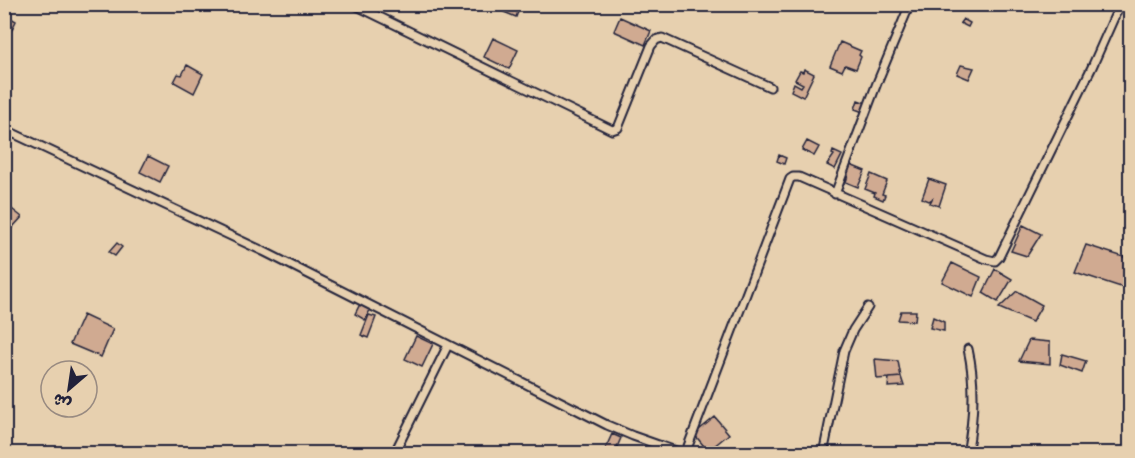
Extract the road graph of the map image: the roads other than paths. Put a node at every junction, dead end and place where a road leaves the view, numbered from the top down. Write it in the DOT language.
graph roads {
  1 [pos="353,4"];
  2 [pos="910,4"];
  3 [pos="1120,4"];
  4 [pos="770,87"];
  5 [pos="4,129"];
  6 [pos="835,194"];
  7 [pos="868,307"];
  8 [pos="448,345"];
  9 [pos="968,349"];
  10 [pos="394,453"];
  11 [pos="684,453"];
  12 [pos="823,453"];
  13 [pos="967,453"];
  1 -- 4 [label="street"];
  2 -- 6 [label="street"];
  3 -- 6 [label="street"];
  5 -- 8 [label="street"];
  6 -- 11 [label="street"];
  7 -- 12 [label="street"];
  8 -- 10 [label="street"];
  8 -- 11 [label="street"];
  9 -- 13 [label="street"];
}
